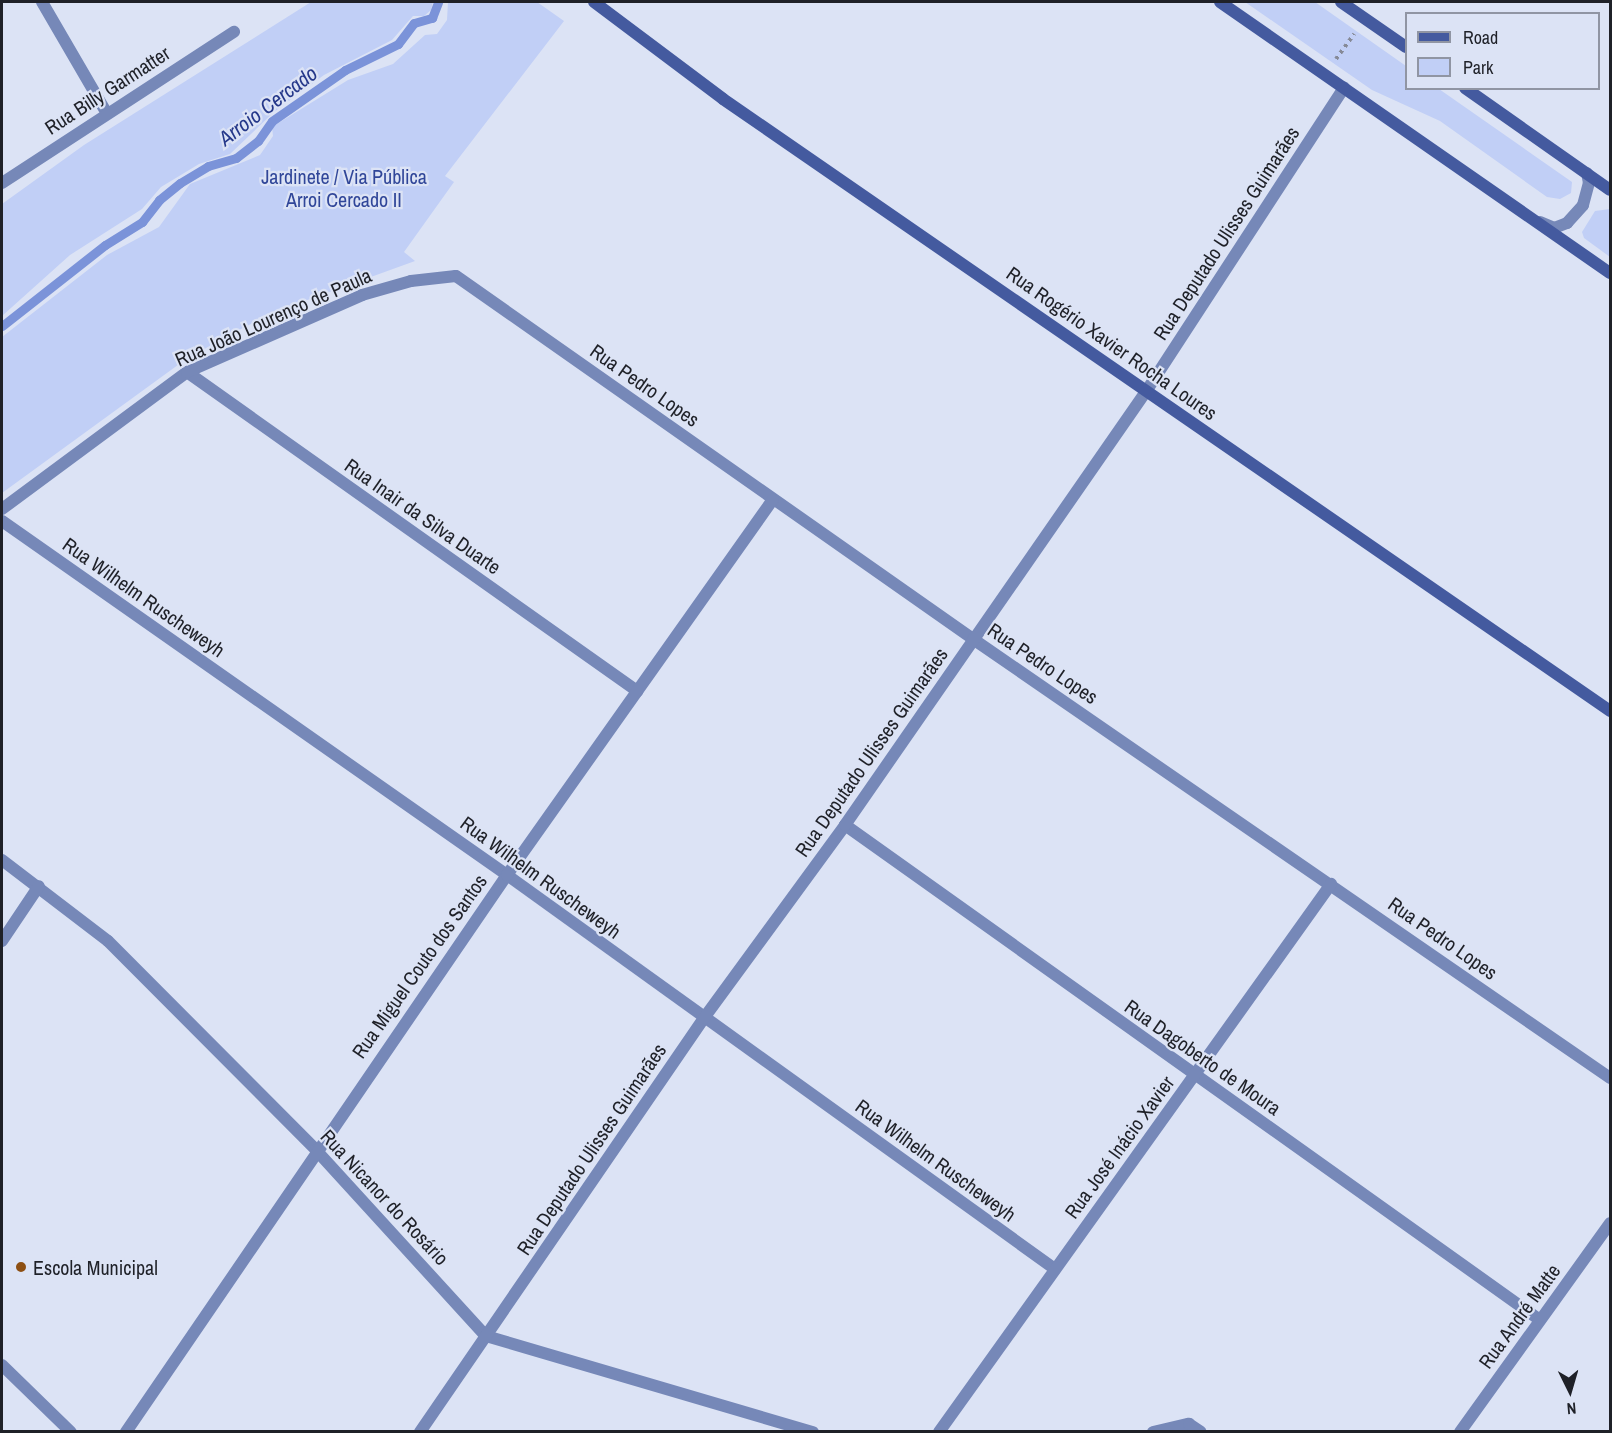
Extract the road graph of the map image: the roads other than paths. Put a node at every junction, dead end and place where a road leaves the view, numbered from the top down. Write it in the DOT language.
graph roads {
  1 [pos="42,2"];
  2 [pos="594,2"];
  3 [pos="1220,2"];
  4 [pos="1341,2"];
  5 [pos="234,32"];
  6 [pos="1405,46"];
  7 [pos="1344,88"];
  8 [pos="1468,90"];
  9 [pos="106,112"];
  10 [pos="1587,173"];
  11 [pos="2,183"];
  12 [pos="1611,190"];
  13 [pos="1536,221"];
  14 [pos="1611,273"];
  15 [pos="456,276"];
  16 [pos="187,372"];
  17 [pos="1147,390"];
  18 [pos="773,500"];
  19 [pos="2,509"];
  20 [pos="2,521"];
  21 [pos="973,639"];
  22 [pos="637,691"];
  23 [pos="1611,711"];
  24 [pos="845,825"];
  25 [pos="2,860"];
  26 [pos="507,875"];
  27 [pos="1331,885"];
  28 [pos="39,886"];
  29 [pos="2,941"];
  30 [pos="704,1018"];
  31 [pos="1194,1075"];
  32 [pos="1611,1078"];
  33 [pos="316,1150"];
  34 [pos="1611,1223"];
  35 [pos="1055,1269"];
  36 [pos="1540,1320"];
  37 [pos="486,1336"];
  38 [pos="2,1365"];
  39 [pos="71,1431"];
  40 [pos="126,1431"];
  41 [pos="420,1431"];
  42 [pos="813,1431"];
  43 [pos="939,1431"];
  44 [pos="1153,1431"];
  45 [pos="1201,1431"];
  46 [pos="1460,1431"];
  1 -- 9 [label="street"];
  2 -- 17 [label="street, Rua Rogério Xavier Rocha Loures"];
  3 -- 7 [label="street"];
  4 -- 6 [label="street"];
  5 -- 9 [label="street, Rua Billy Garmatter"];
  7 -- 13 [label="street"];
  7 -- 17 [label="street, Rua Deputado Ulisses Guimarães"];
  8 -- 10 [label="street"];
  9 -- 11 [label="street, Rua Billy Garmatter"];
  10 -- 12 [label="street"];
  10 -- 13 [label="street"];
  13 -- 14 [label="street"];
  15 -- 16 [label="street, Rua João Lourenço de Paula"];
  15 -- 18 [label="street, Rua Pedro Lopes"];
  16 -- 19 [label="street, Rua João Lourenço de Paula"];
  16 -- 22 [label="street, Rua Inair da Silva Duarte"];
  17 -- 21 [label="street, Rua Deputado Ulisses Guimarães"];
  17 -- 23 [label="street, Rua Rogério Xavier Rocha Loures"];
  18 -- 21 [label="street, Rua Pedro Lopes"];
  18 -- 22 [label="street, Rua Miguel Couto dos Santos"];
  20 -- 26 [label="street, Rua Wilhelm Ruscheweyh"];
  21 -- 24 [label="street, Rua Deputado Ulisses Guimarães"];
  21 -- 27 [label="street, Rua Pedro Lopes"];
  22 -- 26 [label="street, Rua Miguel Couto dos Santos"];
  24 -- 30 [label="street, Rua Deputado Ulisses Guimarães"];
  24 -- 31 [label="street, Rua Dagoberto de Moura"];
  25 -- 28 [label="street, Rua Nicanor do Rosário"];
  26 -- 30 [label="street, Rua Wilhelm Ruscheweyh"];
  26 -- 33 [label="street, Rua Miguel Couto dos Santos"];
  27 -- 31 [label="street, Rua José Inácio Xavier"];
  27 -- 32 [label="street, Rua Pedro Lopes"];
  28 -- 29 [label="street"];
  28 -- 33 [label="street, Rua Nicanor do Rosário"];
  30 -- 35 [label="street, Rua Wilhelm Ruscheweyh"];
  30 -- 37 [label="street, Rua Deputado Ulisses Guimarães"];
  31 -- 35 [label="street, Rua José Inácio Xavier"];
  31 -- 36 [label="street, Rua Dagoberto de Moura"];
  33 -- 37 [label="street, Rua Nicanor do Rosário"];
  33 -- 40 [label="street, Rua Miguel Couto dos Santos"];
  34 -- 36 [label="street, Rua André Matte"];
  35 -- 43 [label="street, Rua José Inácio Xavier"];
  36 -- 46 [label="street, Rua André Matte"];
  37 -- 41 [label="street, Rua Deputado Ulisses Guimarães"];
  37 -- 42 [label="street"];
  38 -- 39 [label="street"];
  44 -- 45 [label="street"];
}
